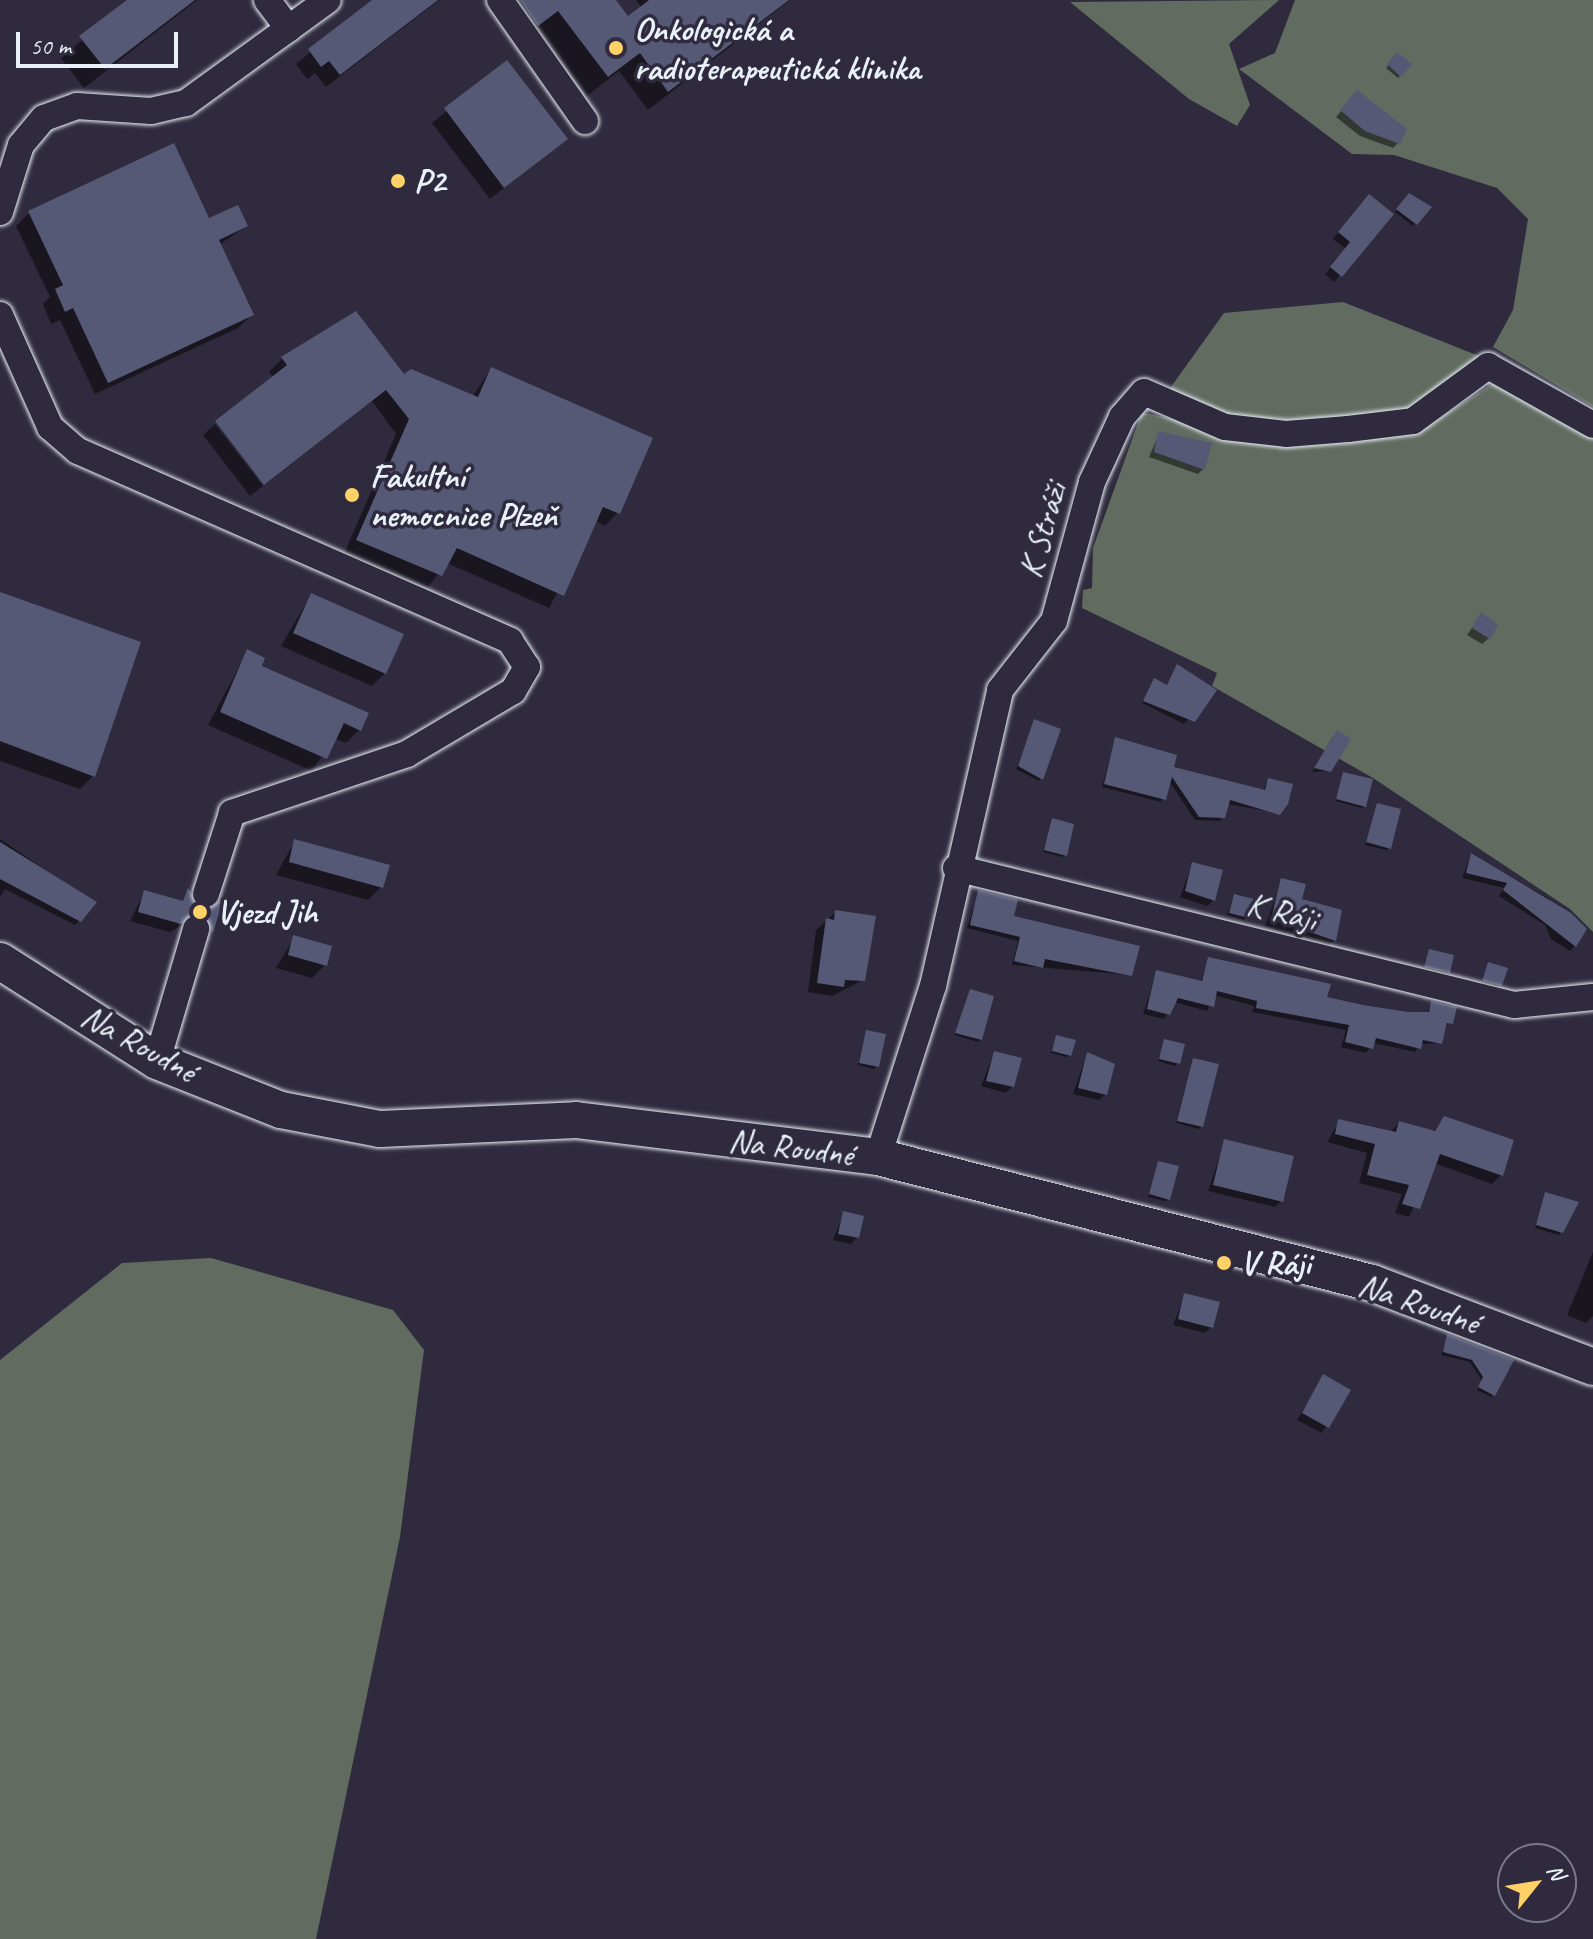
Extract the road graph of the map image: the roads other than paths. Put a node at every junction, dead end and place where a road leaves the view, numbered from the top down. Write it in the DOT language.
graph roads {
  1 [pos="267,0"];
  2 [pos="328,0"];
  3 [pos="500,0"];
  4 [pos="289,29"];
  5 [pos="585,121"];
  6 [pos="0,212"];
  7 [pos="0,315"];
  8 [pos="1593,425"];
  9 [pos="956,868"];
  10 [pos="206,894"];
  11 [pos="196,929"];
  12 [pos="0,961"];
  13 [pos="1593,997"];
  14 [pos="157,1061"];
  15 [pos="878,1157"];
  16 [pos="1593,1367"];
  1 -- 4 [label="street"];
  2 -- 4 [label="street"];
  3 -- 5 [label="street"];
  4 -- 6 [label="street"];
  7 -- 10 [label="street"];
  8 -- 9 [label="street, K Stráži"];
  9 -- 13 [label="street, K Ráji"];
  9 -- 15 [label="street, K Stráži"];
  11 -- 14 [label="street"];
  12 -- 14 [label="street, Na Roudné"];
  14 -- 15 [label="street, Na Roudné"];
  15 -- 16 [label="street, Na Roudné"];
}
